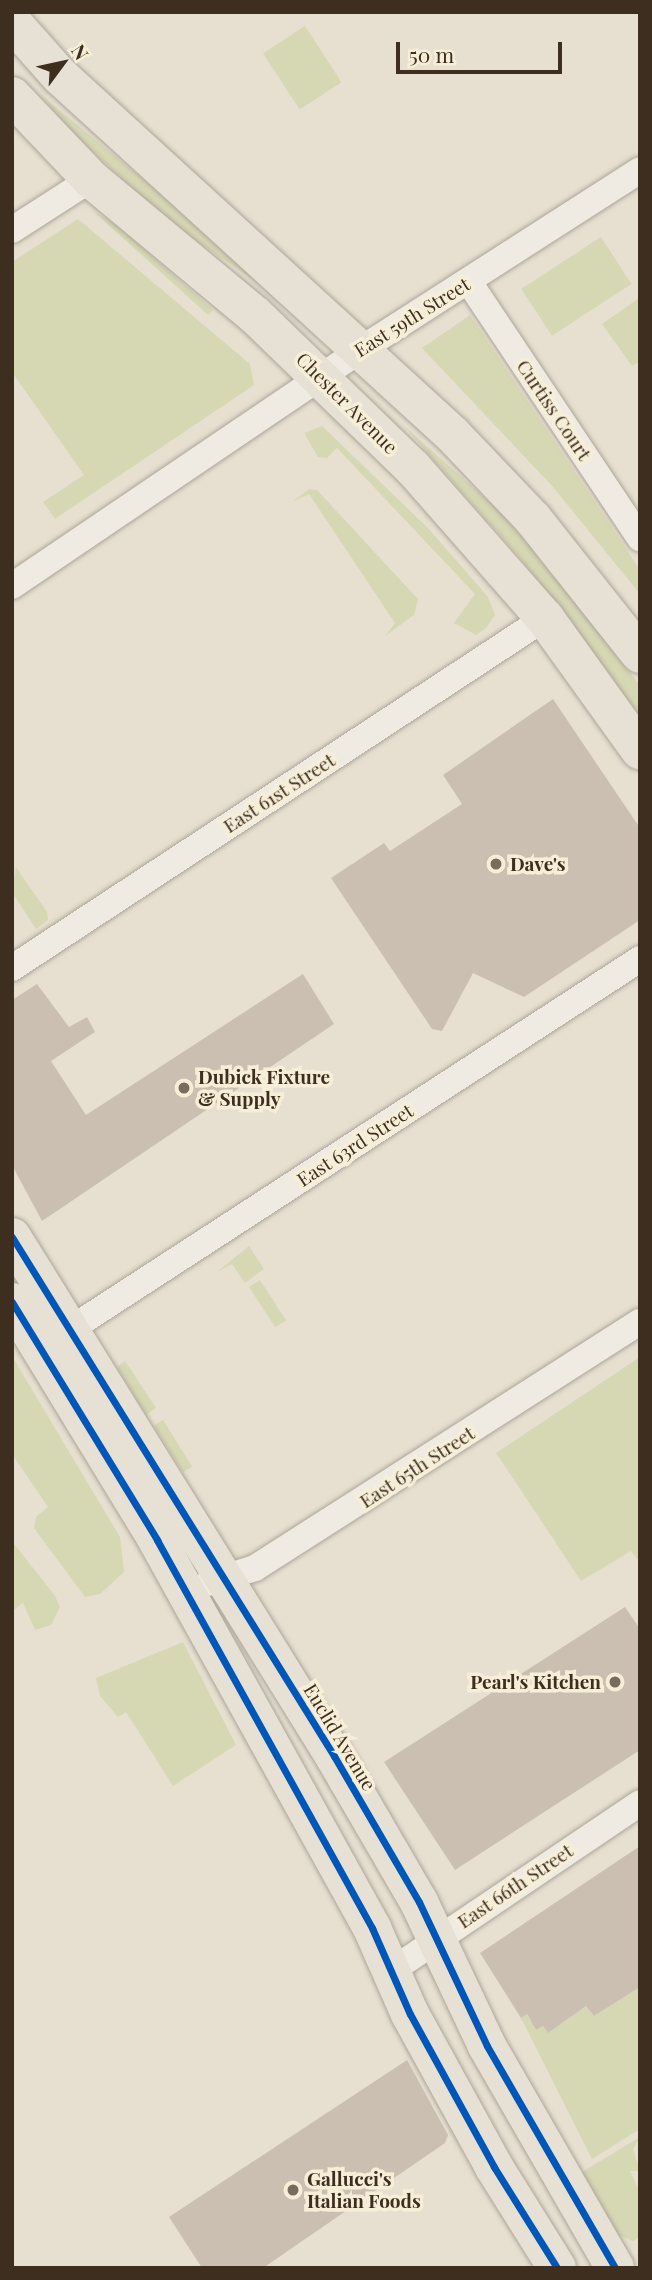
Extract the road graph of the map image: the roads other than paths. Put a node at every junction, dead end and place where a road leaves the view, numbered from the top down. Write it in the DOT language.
graph roads {
  1 [pos="12,22"];
  2 [pos="12,96"];
  3 [pos="640,170"];
  4 [pos="91,179"];
  5 [pos="12,230"];
  6 [pos="469,282"];
  7 [pos="363,348"];
  8 [pos="320,377"];
  9 [pos="640,538"];
  10 [pos="12,586"];
  11 [pos="545,618"];
  12 [pos="640,654"];
  13 [pos="640,750"];
  14 [pos="640,959"];
  15 [pos="12,968"];
  16 [pos="12,1237"];
  17 [pos="12,1302"];
  18 [pos="640,1322"];
  19 [pos="69,1330"];
  20 [pos="223,1578"];
  21 [pos="184,1590"];
  22 [pos="640,1803"];
  23 [pos="436,1939"];
  24 [pos="391,1971"];
  25 [pos="557,2268"];
  26 [pos="615,2268"];
  1 -- 7 [label="main road"];
  2 -- 4 [label="main road, Chester Avenue"];
  3 -- 6 [label="street, East 59th Street"];
  4 -- 5 [label="street"];
  4 -- 8 [label="main road, Chester Avenue"];
  6 -- 7 [label="street, East 59th Street"];
  6 -- 9 [label="street, Curtiss Court"];
  7 -- 8 [label="street, East 59th Street"];
  7 -- 12 [label="main road"];
  8 -- 10 [label="street, East 59th Street"];
  8 -- 11 [label="main road, Chester Avenue"];
  11 -- 13 [label="main road, Chester Avenue"];
  11 -- 15 [label="street, East 61st Street"];
  14 -- 19 [label="street, East 63rd Street"];
  16 -- 19 [label="main road, Euclid Avenue"];
  17 -- 21 [label="main road"];
  18 -- 20 [label="street, East 65th Street"];
  19 -- 20 [label="main road, Euclid Avenue"];
  20 -- 21 [label="street, East 65th Street"];
  20 -- 23 [label="main road, Euclid Avenue"];
  21 -- 24 [label="main road"];
  22 -- 23 [label="street, East 66th Street"];
  23 -- 24 [label="street, East 66th Street"];
  23 -- 26 [label="main road, Euclid Avenue"];
  24 -- 25 [label="main road"];
}
